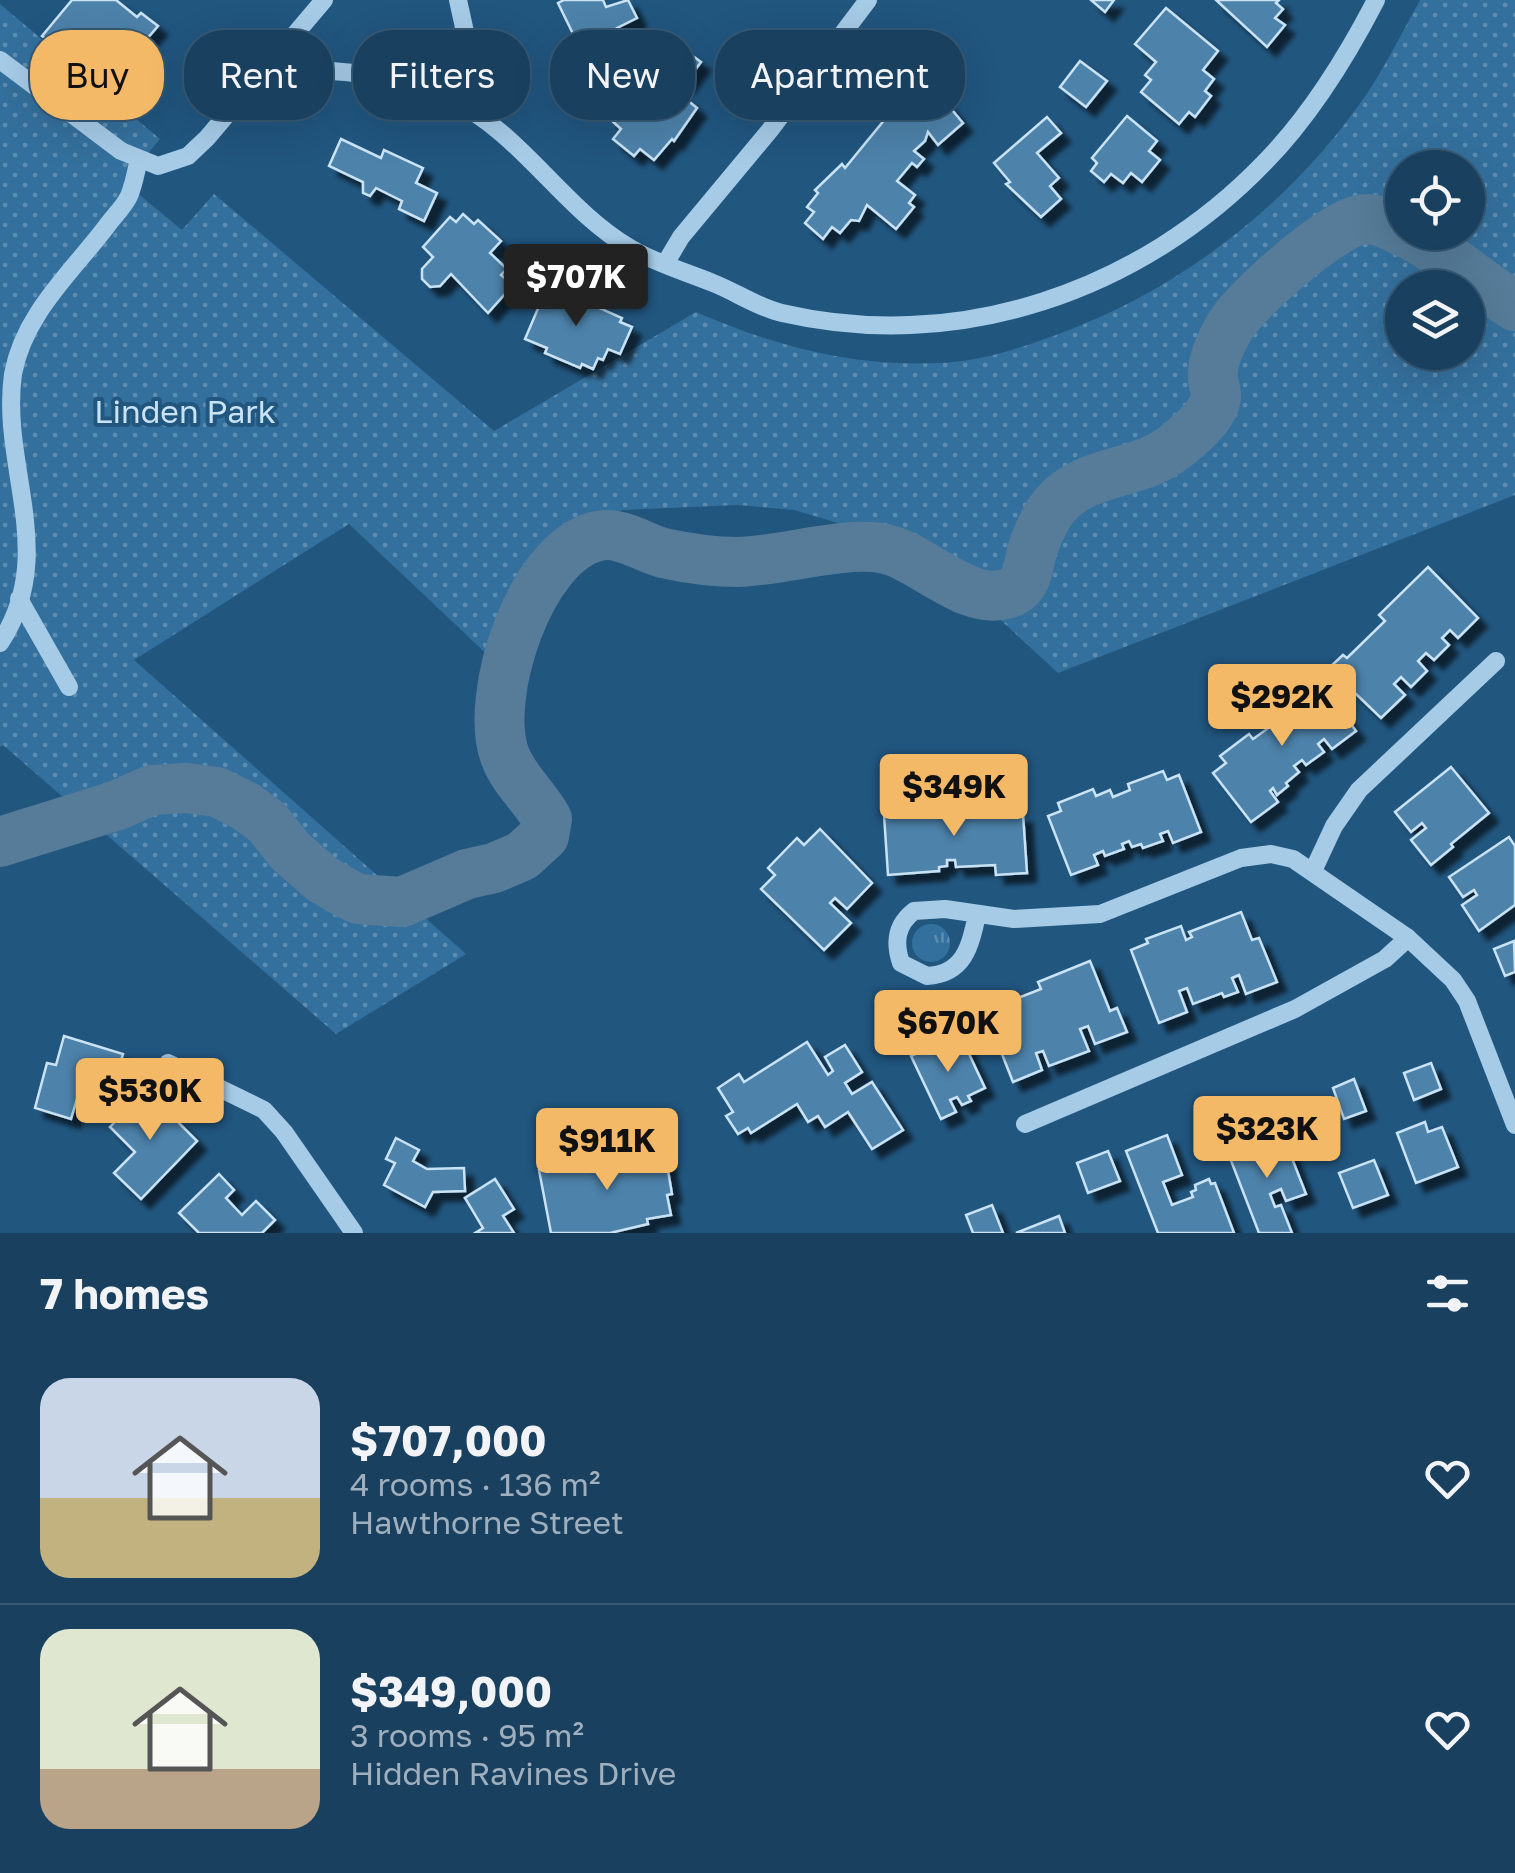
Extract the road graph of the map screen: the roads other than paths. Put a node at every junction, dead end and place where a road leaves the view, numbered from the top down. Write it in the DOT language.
graph roads {
  1 [pos="324,0"];
  2 [pos="458,0"];
  3 [pos="868,0"];
  4 [pos="1376,0"];
  5 [pos="299,30"];
  6 [pos="465,30"];
  7 [pos="0,60"];
  8 [pos="220,120"];
  9 [pos="485,120"];
  10 [pos="139,160"];
  11 [pos="665,264"];
  12 [pos="19,600"];
  13 [pos="0,643"];
  14 [pos="1496,661"];
  15 [pos="69,688"];
  16 [pos="1314,870"];
  17 [pos="977,916"];
  18 [pos="1408,938"];
  19 [pos="168,1063"];
  20 [pos="1025,1124"];
  21 [pos="1515,1125"];
  22 [pos="354,1233"];
  1 -- 5 [label="street"];
  2 -- 6 [label="street"];
  3 -- 11 [label="street"];
  4 -- 11 [label="street"];
  7 -- 10 [label="street"];
  8 -- 10 [label="street"];
  9 -- 11 [label="street"];
  10 -- 12 [label="street"];
  12 -- 13 [label="street"];
  12 -- 15 [label="street"];
  14 -- 16 [label="street"];
  16 -- 17 [label="street"];
  16 -- 18 [label="street"];
  17 -- 17 [label="street"];
  18 -- 20 [label="street"];
  18 -- 21 [label="street"];
  19 -- 22 [label="street"];
}
